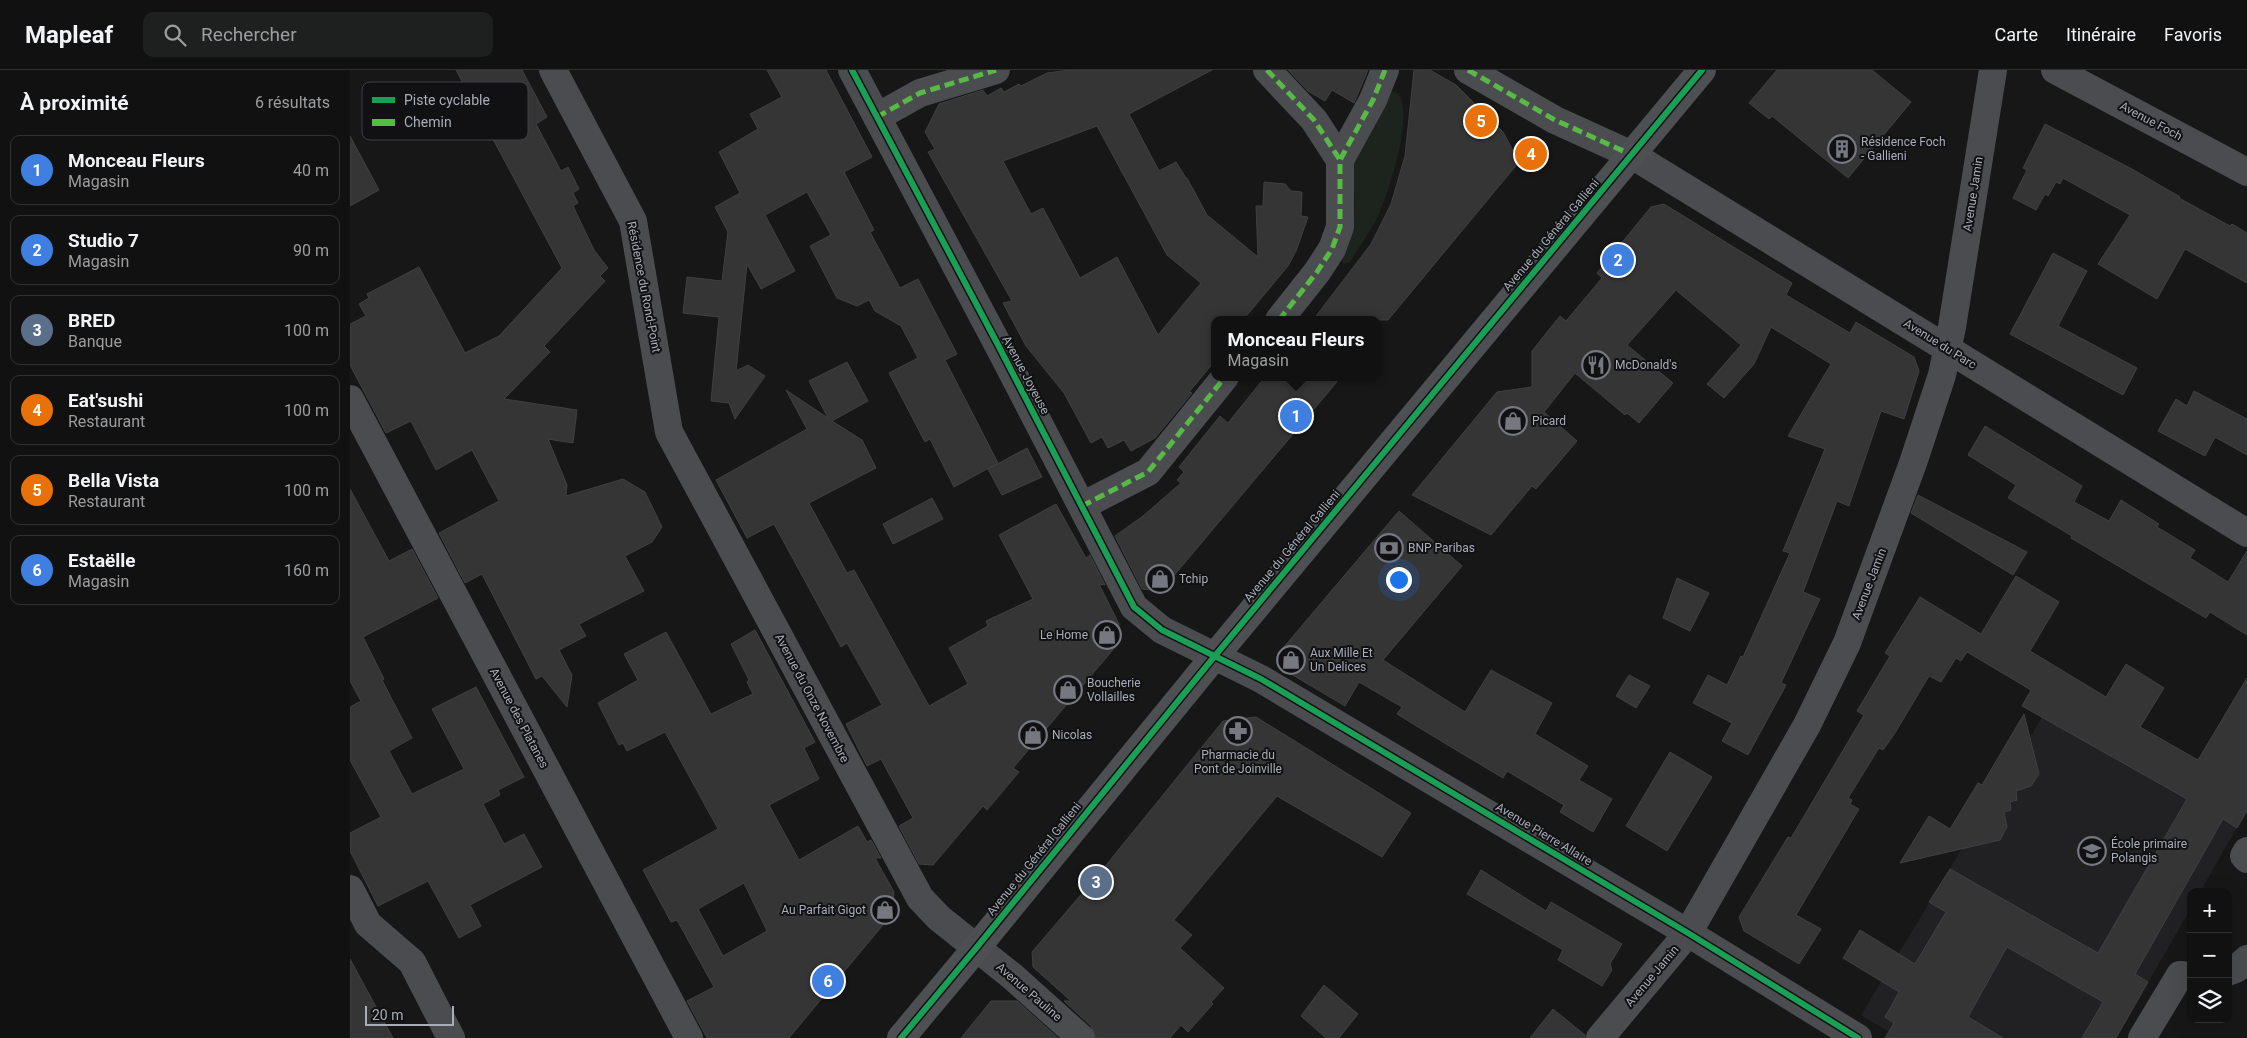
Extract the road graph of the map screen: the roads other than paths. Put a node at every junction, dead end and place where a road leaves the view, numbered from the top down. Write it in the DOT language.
graph roads {
  1 [pos="553,70"];
  2 [pos="852,70"];
  3 [pos="996,70"];
  4 [pos="1267,70"];
  5 [pos="1385,70"];
  6 [pos="1468,70"];
  7 [pos="1702,70"];
  8 [pos="1993,70"];
  9 [pos="2055,70"];
  10 [pos="877,117"];
  11 [pos="1632,155"];
  12 [pos="1340,160"];
  13 [pos="2247,172"];
  14 [pos="1281,316"];
  15 [pos="1947,348"];
  16 [pos="1222,381"];
  17 [pos="350,399"];
  18 [pos="669,432"];
  19 [pos="1082,506"];
  20 [pos="2247,533"];
  21 [pos="1214,657"];
  22 [pos="2247,851"];
  23 [pos="2247,859"];
  24 [pos="350,889"];
  25 [pos="1688,934"];
  26 [pos="977,947"];
  27 [pos="2247,959"];
  28 [pos="2232,970"];
  29 [pos="2187,976"];
  30 [pos="451,1038"];
  31 [pos="689,1038"];
  32 [pos="900,1038"];
  33 [pos="1080,1038"];
  34 [pos="1600,1038"];
  35 [pos="1858,1038"];
  36 [pos="2142,1038"];
  1 -- 18 [label="street, Résidence du Rond-Point"];
  2 -- 10 [label="street, Avenue Joyeuse"];
  3 -- 10 [label="street"];
  4 -- 12 [label="street"];
  5 -- 12 [label="street"];
  6 -- 11 [label="street, Avenue du Parc"];
  7 -- 11 [label="main road, Avenue du Général Gallieni"];
  8 -- 15 [label="street, Avenue Jamin"];
  9 -- 13 [label="street, Avenue Foch"];
  10 -- 19 [label="street, Avenue Joyeuse"];
  11 -- 15 [label="street, Avenue du Parc"];
  11 -- 21 [label="main road, Avenue du Général Gallieni"];
  12 -- 14 [label="street"];
  15 -- 20 [label="street, Avenue du Parc"];
  15 -- 25 [label="street, Avenue Jamin"];
  16 -- 19 [label="street"];
  17 -- 31 [label="street, Avenue des Platanes"];
  18 -- 26 [label="street, Avenue du Onze Novembre"];
  19 -- 21 [label="street, Avenue Joyeuse"];
  21 -- 25 [label="street, Avenue Pierre Allaire"];
  21 -- 26 [label="main road, Avenue du Général Gallieni"];
  22 -- 23 [label="street"];
  24 -- 30 [label="street"];
  25 -- 34 [label="street, Avenue Jamin"];
  25 -- 35 [label="street, Avenue Pierre Allaire"];
  26 -- 32 [label="main road, Avenue du Général Gallieni"];
  26 -- 33 [label="street, Avenue Pauline"];
  27 -- 28 [label="street"];
  29 -- 36 [label="street"];
}
